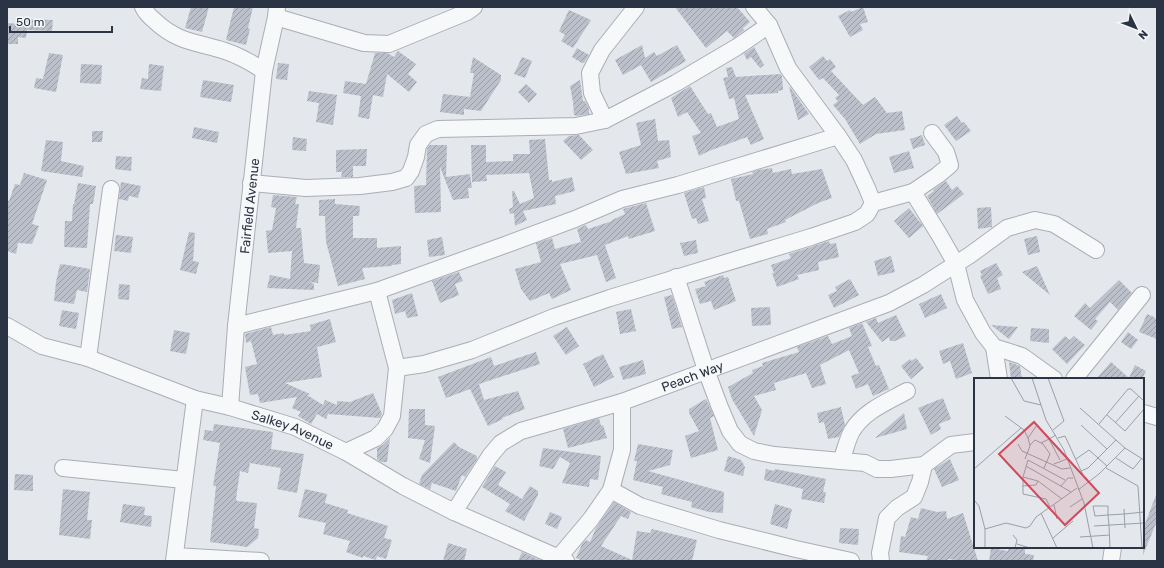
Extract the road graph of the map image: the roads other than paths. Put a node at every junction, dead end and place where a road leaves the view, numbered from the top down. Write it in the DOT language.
graph roads {
  1 [pos="143,7"];
  2 [pos="474,7"];
  3 [pos="636,7"];
  4 [pos="754,7"];
  5 [pos="277,12"];
  6 [pos="769,25"];
  7 [pos="264,71"];
  8 [pos="606,120"];
  9 [pos="932,133"];
  10 [pos="838,136"];
  11 [pos="251,183"];
  12 [pos="111,189"];
  13 [pos="913,192"];
  14 [pos="873,203"];
  15 [pos="1096,250"];
  16 [pos="956,264"];
  17 [pos="676,277"];
  18 [pos="377,291"];
  19 [pos="1142,295"];
  20 [pos="7,326"];
  21 [pos="236,326"];
  22 [pos="994,347"];
  23 [pos="88,358"];
  24 [pos="397,368"];
  25 [pos="706,370"];
  26 [pos="999,378"];
  27 [pos="1053,378"];
  28 [pos="1075,378"];
  29 [pos="907,391"];
  30 [pos="195,399"];
  31 [pos="622,402"];
  32 [pos="230,407"];
  33 [pos="1144,413"];
  34 [pos="1157,417"];
  35 [pos="974,442"];
  36 [pos="346,452"];
  37 [pos="841,461"];
  38 [pos="924,465"];
  39 [pos="63,468"];
  40 [pos="184,480"];
  41 [pos="611,490"];
  42 [pos="454,512"];
  43 [pos="1113,548"];
  44 [pos="174,558"];
  45 [pos="563,559"];
  46 [pos="261,561"];
  47 [pos="851,561"];
  48 [pos="881,561"];
  49 [pos="1111,561"];
  1 -- 7 [label="street"];
  2 -- 5 [label="street"];
  3 -- 8 [label="street"];
  4 -- 6 [label="street"];
  5 -- 7 [label="street, Fairfield Avenue"];
  6 -- 8 [label="street"];
  6 -- 10 [label="street"];
  7 -- 11 [label="street, Fairfield Avenue"];
  8 -- 11 [label="street"];
  9 -- 13 [label="street"];
  10 -- 14 [label="street"];
  10 -- 18 [label="street"];
  11 -- 21 [label="street, Fairfield Avenue"];
  12 -- 23 [label="street"];
  13 -- 14 [label="street"];
  13 -- 16 [label="street"];
  14 -- 17 [label="street"];
  15 -- 16 [label="street, Peach Way"];
  16 -- 22 [label="street"];
  16 -- 25 [label="street, Peach Way"];
  17 -- 24 [label="street"];
  17 -- 25 [label="street"];
  18 -- 21 [label="street"];
  18 -- 24 [label="street"];
  19 -- 28 [label="street"];
  20 -- 23 [label="street, Salkey Avenue"];
  21 -- 32 [label="street, Fairfield Avenue"];
  22 -- 26 [label="street"];
  22 -- 27 [label="street"];
  23 -- 30 [label="street, Salkey Avenue"];
  24 -- 36 [label="street"];
  25 -- 31 [label="street, Peach Way"];
  25 -- 37 [label="street"];
  29 -- 37 [label="street"];
  30 -- 32 [label="street, Salkey Avenue"];
  30 -- 40 [label="street"];
  31 -- 41 [label="street"];
  31 -- 42 [label="street, Peach Way"];
  32 -- 36 [label="street, Salkey Avenue"];
  33 -- 34 [label="street"];
  35 -- 38 [label="street"];
  36 -- 42 [label="street, Salkey Avenue"];
  37 -- 38 [label="street"];
  38 -- 48 [label="street"];
  39 -- 40 [label="street"];
  40 -- 44 [label="street"];
  41 -- 45 [label="street"];
  41 -- 47 [label="street"];
  42 -- 45 [label="street, Salkey Avenue"];
  43 -- 49 [label="street"];
  44 -- 46 [label="street"];
}
